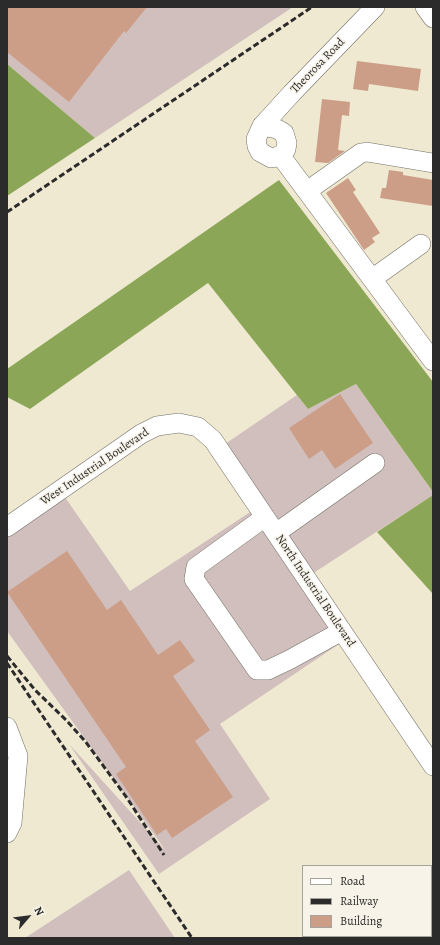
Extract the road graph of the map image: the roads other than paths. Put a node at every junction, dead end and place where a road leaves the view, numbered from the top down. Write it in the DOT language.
graph roads {
  1 [pos="375,7"];
  2 [pos="425,7"];
  3 [pos="433,18"];
  4 [pos="433,163"];
  5 [pos="310,189"];
  6 [pos="421,244"];
  7 [pos="372,279"];
  8 [pos="433,361"];
  9 [pos="189,425"];
  10 [pos="375,463"];
  11 [pos="265,517"];
  12 [pos="7,527"];
  13 [pos="276,533"];
  14 [pos="342,631"];
  15 [pos="7,726"];
  16 [pos="433,766"];
  17 [pos="7,832"];
  1 -- 5 [label="street, Theorosa Road"];
  2 -- 3 [label="street"];
  4 -- 5 [label="street"];
  5 -- 7 [label="street"];
  6 -- 7 [label="street"];
  7 -- 8 [label="street"];
  9 -- 11 [label="street, North Industrial Boulevard"];
  9 -- 12 [label="street, West Industrial Boulevard"];
  10 -- 13 [label="street"];
  11 -- 13 [label="street, North Industrial Boulevard"];
  11 -- 14 [label="street"];
  13 -- 14 [label="street, North Industrial Boulevard"];
  14 -- 16 [label="street, North Industrial Boulevard"];
  15 -- 17 [label="street"];
}
